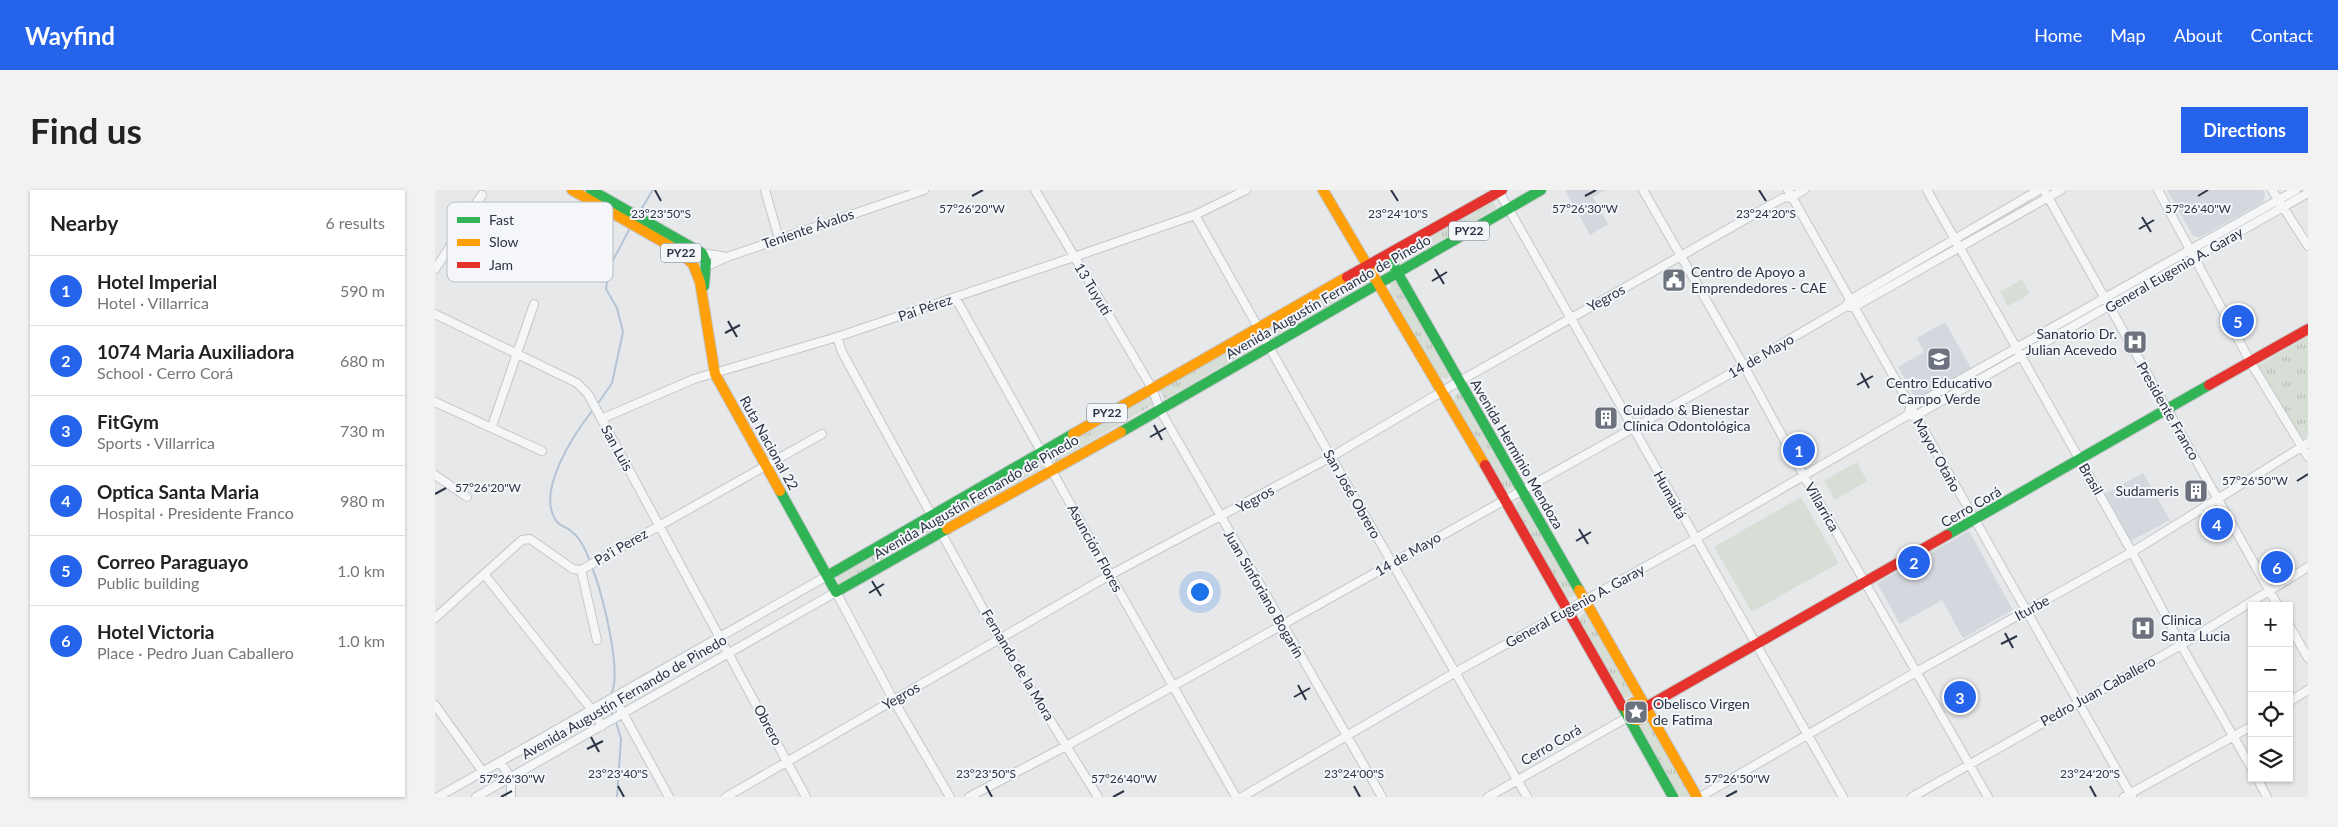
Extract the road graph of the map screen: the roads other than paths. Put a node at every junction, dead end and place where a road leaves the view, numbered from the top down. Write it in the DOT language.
graph roads {
  1 [pos="572,190"];
  2 [pos="591,190"];
  3 [pos="765,190"];
  4 [pos="924,190"];
  5 [pos="1035,190"];
  6 [pos="1246,190"];
  7 [pos="1323,190"];
  8 [pos="1541,190"];
  9 [pos="1643,190"];
  10 [pos="1804,190"];
  11 [pos="1927,190"];
  12 [pos="2039,190"];
  13 [pos="2061,190"];
  14 [pos="2158,190"];
  15 [pos="2272,190"];
  16 [pos="2296,190"];
  17 [pos="1500,191"];
  18 [pos="1789,192"];
  19 [pos="2308,193"];
  20 [pos="901,194"];
  21 [pos="2046,194"];
  22 [pos="482,195"];
  23 [pos="2279,200"];
  24 [pos="477,202"];
  25 [pos="597,202"];
  26 [pos="609,202"];
  27 [pos="613,205"];
  28 [pos="2283,208"];
  29 [pos="1509,209"];
  30 [pos="613,210"];
  31 [pos="1195,215"];
  32 [pos="635,220"];
  33 [pos="779,239"];
  34 [pos="1957,243"];
  35 [pos="2308,246"];
  36 [pos="2192,249"];
  37 [pos="447,252"];
  38 [pos="702,253"];
  39 [pos="1389,254"];
  40 [pos="727,257"];
  41 [pos="1074,257"];
  42 [pos="1680,257"];
  43 [pos="2196,257"];
  44 [pos="693,264"];
  45 [pos="1369,265"];
  46 [pos="706,266"];
  47 [pos="435,269"];
  48 [pos="1397,272"];
  49 [pos="1379,282"];
  50 [pos="955,297"];
  51 [pos="2104,298"];
  52 [pos="703,299"];
  53 [pos="534,304"];
  54 [pos="1852,304"];
  55 [pos="2109,307"];
  56 [pos="435,314"];
  57 [pos="1569,318"];
  58 [pos="1259,327"];
  59 [pos="2308,329"];
  60 [pos="837,337"];
  61 [pos="1269,345"];
  62 [pos="2017,348"];
  63 [pos="517,352"];
  64 [pos="2022,356"];
  65 [pos="2251,363"];
  66 [pos="1744,366"];
  67 [pos="715,374"];
  68 [pos="1459,381"];
  69 [pos="1152,388"];
  70 [pos="1443,392"];
  71 [pos="435,402"];
  72 [pos="1160,410"];
  73 [pos="2168,410"];
  74 [pos="1911,413"];
  75 [pos="601,419"];
  76 [pos="492,426"];
  77 [pos="1633,428"];
  78 [pos="822,434"];
  79 [pos="2305,445"];
  80 [pos="542,450"];
  81 [pos="1041,451"];
  82 [pos="2308,456"];
  83 [pos="1331,458"];
  84 [pos="2080,460"];
  85 [pos="766,464"];
  86 [pos="1052,469"];
  87 [pos="435,475"];
  88 [pos="1804,476"];
  89 [pos="1523,491"];
  90 [pos="467,497"];
  91 [pos="1505,499"];
  92 [pos="2218,499"];
  93 [pos="932,514"];
  94 [pos="1221,517"];
  95 [pos="1974,521"];
  96 [pos="659,525"];
  97 [pos="942,532"];
  98 [pos="1695,539"];
  99 [pos="2132,552"];
  100 [pos="1393,564"];
  101 [pos="2308,567"];
  102 [pos="581,570"];
  103 [pos="484,574"];
  104 [pos="1110,575"];
  105 [pos="827,576"];
  106 [pos="1866,582"];
  107 [pos="2269,590"];
  108 [pos="836,592"];
  109 [pos="1585,599"];
  110 [pos="2276,602"];
  111 [pos="1567,610"];
  112 [pos="2027,611"];
  113 [pos="435,618"];
  114 [pos="1282,624"];
  115 [pos="2293,632"];
  116 [pos="721,637"];
  117 [pos="999,638"];
  118 [pos="597,640"];
  119 [pos="1757,644"];
  120 [pos="2181,645"];
  121 [pos="729,654"];
  122 [pos="2308,658"];
  123 [pos="1918,671"];
  124 [pos="1456,672"];
  125 [pos="1173,686"];
  126 [pos="2308,690"];
  127 [pos="614,697"];
  128 [pos="2293,699"];
  129 [pos="894,701"];
  130 [pos="2079,702"];
  131 [pos="435,705"];
  132 [pos="1646,706"];
  133 [pos="592,710"];
  134 [pos="624,714"];
  135 [pos="1628,717"];
  136 [pos="602,726"];
  137 [pos="2248,729"];
  138 [pos="1808,736"];
  139 [pos="1347,737"];
  140 [pos="2235,737"];
  141 [pos="1067,745"];
  142 [pos="2248,761"];
  143 [pos="500,762"];
  144 [pos="787,762"];
  145 [pos="1969,763"];
  146 [pos="483,772"];
  147 [pos="511,778"];
  148 [pos="1517,780"];
  149 [pos="2259,782"];
  150 [pos="2129,796"];
  151 [pos="438,797"];
  152 [pos="476,797"];
  153 [pos="511,797"];
  154 [pos="669,797"];
  155 [pos="725,797"];
  156 [pos="806,797"];
  157 [pos="950,797"];
  158 [pos="969,797"];
  159 [pos="1098,797"];
  160 [pos="1236,797"];
  161 [pos="1242,797"];
  162 [pos="1382,797"];
  163 [pos="1488,797"];
  164 [pos="1527,797"];
  165 [pos="1673,797"];
  166 [pos="1699,797"];
  167 [pos="1843,797"];
  168 [pos="1912,797"];
  169 [pos="1988,797"];
  170 [pos="2267,797"];
  1 -- 25 [label="main road, PY22"];
  2 -- 26 [label="main road, PY22"];
  3 -- 33 [label="street"];
  4 -- 20 [label="street, Teniente Ávalos"];
  5 -- 41 [label="street, 13 Tuyutí"];
  6 -- 31 [label="street, Pai Pérez"];
  7 -- 45 [label="main road"];
  8 -- 29 [label="main road, Avenida Augustín Fernando de Pinedo / PY22"];
  9 -- 42 [label="street, Villarrica"];
  10 -- 18 [label="street, Yegros"];
  11 -- 34 [label="street, Brasil"];
  12 -- 34 [label="street, 14 de Mayo"];
  13 -- 21 [label="street, 14 de Mayo"];
  14 -- 36 [label="street"];
  15 -- 23 [label="street"];
  16 -- 23 [label="street, General Eugenio A. Garay"];
  17 -- 29 [label="street, Humaitá"];
  17 -- 39 [label="main road, Avenida Augustín Fernando de Pinedo / PY22"];
  18 -- 42 [label="street, Yegros"];
  18 -- 54 [label="street, Mayor Otaño"];
  19 -- 28 [label="street, General Eugenio A. Garay"];
  20 -- 33 [label="street, Teniente Ávalos"];
  21 -- 34 [label="street, 14 de Mayo"];
  21 -- 51 [label="street, Presidente Franco"];
  22 -- 24 [label="street"];
  23 -- 28 [label="street"];
  23 -- 36 [label="street, General Eugenio A. Garay"];
  27 -- 32 [label="main road, PY22"];
  28 -- 35 [label="street"];
  28 -- 43 [label="street, General Eugenio A. Garay"];
  29 -- 48 [label="main road, Avenida Augustín Fernando de Pinedo / PY22"];
  29 -- 57 [label="street, Humaitá"];
  30 -- 32 [label="main road, PY22"];
  31 -- 41 [label="street, Pai Pérez"];
  31 -- 58 [label="street, San José Obrero"];
  32 -- 38 [label="main road, PY22"];
  32 -- 44 [label="main road, PY22"];
  33 -- 40 [label="street, Teniente Ávalos"];
  34 -- 54 [label="street, 14 de Mayo"];
  34 -- 62 [label="street, Brasil"];
  36 -- 43 [label="street"];
  36 -- 51 [label="street, General Eugenio A. Garay"];
  37 -- 47 [label="street"];
  38 -- 40 [label="street"];
  38 -- 44 [label="street"];
  38 -- 46 [label="main road, Ruta Nacional 22 / PY22"];
  39 -- 45 [label="main road, Avenida Augustín Fernando de Pinedo / PY22"];
  39 -- 48 [label="main road, Avenida Herminio Mendoza"];
  40 -- 46 [label="street, Teniente Ávalos"];
  41 -- 50 [label="street, Pai Pérez"];
  41 -- 69 [label="street, 13 Tuyutí"];
  42 -- 57 [label="street, Yegros"];
  42 -- 66 [label="street, Villarrica"];
  43 -- 55 [label="street, General Eugenio A. Garay"];
  43 -- 65 [label="street"];
  44 -- 46 [label="street"];
  44 -- 52 [label="main road, Ruta Nacional 22 / PY22"];
  45 -- 49 [label="main road"];
  45 -- 58 [label="main road, Avenida Augustín Fernando de Pinedo / PY22"];
  46 -- 52 [label="main road, Ruta Nacional 22 / PY22"];
  48 -- 49 [label="main road, Avenida Augustín Fernando de Pinedo / PY22"];
  48 -- 68 [label="main road, Avenida Herminio Mendoza"];
  49 -- 61 [label="main road, Avenida Augustín Fernando de Pinedo / PY22"];
  49 -- 70 [label="main road"];
  50 -- 60 [label="street, Pai Pérez"];
  50 -- 81 [label="street, Asunción Flores"];
  51 -- 55 [label="street, Presidente Franco"];
  51 -- 62 [label="street, General Eugenio A. Garay"];
  52 -- 67 [label="main road, Ruta Nacional 22 / PY22"];
  53 -- 63 [label="street"];
  54 -- 66 [label="street, 14 de Mayo"];
  54 -- 74 [label="street, Mayor Otaño"];
  55 -- 64 [label="street, General Eugenio A. Garay"];
  55 -- 73 [label="street, Presidente Franco"];
  56 -- 63 [label="street, San Luis"];
  57 -- 68 [label="street, Yegros"];
  57 -- 77 [label="street, Humaitá"];
  58 -- 61 [label="street, San José Obrero"];
  58 -- 69 [label="main road, Avenida Augustín Fernando de Pinedo / PY22"];
  59 -- 65 [label="main road, Cerro Corá"];
  60 -- 67 [label="street, Pai Pérez"];
  60 -- 93 [label="street, Fernando de la Mora"];
  61 -- 72 [label="main road, Avenida Augustín Fernando de Pinedo / PY22"];
  61 -- 83 [label="street, San José Obrero"];
  62 -- 64 [label="street, Brasil"];
  62 -- 74 [label="street, General Eugenio A. Garay"];
  63 -- 75 [label="street, San Luis"];
  63 -- 76 [label="street"];
  64 -- 74 [label="street, General Eugenio A. Garay"];
  64 -- 84 [label="street, Brasil"];
  65 -- 73 [label="main road, Cerro Corá"];
  65 -- 79 [label="street"];
  66 -- 77 [label="street, 14 de Mayo"];
  66 -- 88 [label="street, Villarrica"];
  67 -- 75 [label="street, Pai Pérez"];
  67 -- 85 [label="main road, Ruta Nacional 22 / PY22"];
  68 -- 70 [label="street, Yegros"];
  68 -- 89 [label="main road, Avenida Herminio Mendoza"];
  69 -- 72 [label="street, Juan Sinforiano Bogarín"];
  69 -- 81 [label="main road, Avenida Augustín Fernando de Pinedo / PY22"];
  70 -- 83 [label="street, Yegros"];
  70 -- 91 [label="main road"];
  71 -- 76 [label="street"];
  72 -- 86 [label="main road, Avenida Augustín Fernando de Pinedo / PY22"];
  72 -- 94 [label="street, Juan Sinforiano Bogarín"];
  73 -- 84 [label="main road, Cerro Corá"];
  73 -- 92 [label="street, Presidente Franco"];
  74 -- 88 [label="street, General Eugenio A. Garay"];
  74 -- 95 [label="street, Mayor Otaño"];
  75 -- 96 [label="street, San Luis"];
  76 -- 80 [label="street"];
  77 -- 89 [label="street, 14 de Mayo"];
  77 -- 98 [label="street, Humaitá"];
  78 -- 85 [label="street, Pa'i Perez"];
  79 -- 82 [label="street"];
  79 -- 92 [label="street, Iturbe"];
  81 -- 86 [label="street, Asunción Flores"];
  81 -- 93 [label="main road, Avenida Augustín Fernando de Pinedo / PY22"];
  83 -- 94 [label="street, Yegros"];
  83 -- 100 [label="street, San José Obrero"];
  84 -- 95 [label="main road, Cerro Corá"];
  84 -- 99 [label="street, Brasil"];
  85 -- 96 [label="street, Pa'i Perez"];
  85 -- 105 [label="main road, Ruta Nacional 22 / PY22"];
  86 -- 97 [label="main road, Avenida Augustín Fernando de Pinedo / PY22"];
  86 -- 104 [label="street, Asunción Flores"];
  87 -- 90 [label="street"];
  88 -- 98 [label="street, General Eugenio A. Garay"];
  88 -- 106 [label="street, Villarrica"];
  89 -- 91 [label="street, 14 de Mayo"];
  89 -- 109 [label="main road, Avenida Herminio Mendoza"];
  91 -- 100 [label="street, 14 de Mayo"];
  91 -- 111 [label="main road"];
  92 -- 99 [label="street, Iturbe"];
  92 -- 107 [label="street, Presidente Franco"];
  93 -- 97 [label="street, Fernando de la Mora"];
  93 -- 105 [label="main road, Avenida Augustín Fernando de Pinedo / PY22"];
  94 -- 104 [label="street, Yegros"];
  94 -- 114 [label="street, Juan Sinforiano Bogarín"];
  95 -- 106 [label="main road, Cerro Corá"];
  95 -- 112 [label="street, Mayor Otaño"];
  96 -- 102 [label="street, Pa'i Perez"];
  96 -- 116 [label="street, San Luis"];
  97 -- 108 [label="main road, Avenida Augustín Fernando de Pinedo / PY22"];
  97 -- 117 [label="street, Fernando de la Mora"];
  98 -- 109 [label="street, General Eugenio A. Garay"];
  98 -- 119 [label="street, Humaitá"];
  99 -- 112 [label="street, Iturbe"];
  99 -- 120 [label="street, Brasil"];
  100 -- 114 [label="street, 14 de Mayo"];
  100 -- 124 [label="street, San José Obrero"];
  101 -- 107 [label="street, Pedro Juan Caballero"];
  102 -- 103 [label="street, Pa'i Perez"];
  102 -- 118 [label="street"];
  103 -- 113 [label="street, Pa'i Perez"];
  103 -- 133 [label="street"];
  104 -- 117 [label="street, Yegros"];
  104 -- 125 [label="street, Asunción Flores"];
  105 -- 108 [label="main road, Ruta Nacional 22 / PY22"];
  105 -- 116 [label="street, Avenida Augustín Fernando de Pinedo"];
  106 -- 119 [label="main road, Cerro Corá"];
  106 -- 123 [label="street, Villarrica"];
  107 -- 110 [label="street, Presidente Franco"];
  107 -- 120 [label="street, Pedro Juan Caballero"];
  108 -- 121 [label="street, Avenida Augustín Fernando de Pinedo"];
  108 -- 129 [label="street"];
  109 -- 111 [label="street, General Eugenio A. Garay"];
  109 -- 132 [label="main road, Avenida Herminio Mendoza"];
  111 -- 124 [label="street, General Eugenio A. Garay"];
  111 -- 135 [label="main road"];
  112 -- 123 [label="street, Iturbe"];
  112 -- 130 [label="street, Mayor Otaño"];
  114 -- 125 [label="street, 14 de Mayo"];
  114 -- 139 [label="street, Juan Sinforiano Bogarín"];
  115 -- 122 [label="street"];
  116 -- 121 [label="street, San Luis"];
  116 -- 127 [label="street, Avenida Augustín Fernando de Pinedo"];
  117 -- 129 [label="street, Yegros"];
  117 -- 141 [label="street, Fernando de la Mora"];
  119 -- 132 [label="main road, Cerro Corá"];
  119 -- 138 [label="street, Humaitá"];
  120 -- 130 [label="street, Pedro Juan Caballero"];
  120 -- 140 [label="street, Brasil"];
  121 -- 134 [label="street, Avenida Augustín Fernando de Pinedo"];
  121 -- 144 [label="street, Obrero"];
  123 -- 138 [label="street, Iturbe"];
  123 -- 145 [label="street, Villarrica"];
  124 -- 139 [label="street, General Eugenio A. Garay"];
  124 -- 148 [label="street, San José Obrero"];
  125 -- 141 [label="street, 14 de Mayo"];
  125 -- 160 [label="street, Asunción Flores"];
  126 -- 128 [label="street"];
  127 -- 133 [label="street, Avenida Augustín Fernando de Pinedo"];
  127 -- 134 [label="street"];
  129 -- 144 [label="street, Yegros"];
  129 -- 157 [label="street"];
  130 -- 145 [label="street, Pedro Juan Caballero"];
  130 -- 150 [label="street, Mayor Otaño"];
  131 -- 146 [label="street"];
  132 -- 135 [label="main road, Cerro Corá"];
  132 -- 135 [label="main road, Cerro Corá"];
  132 -- 166 [label="main road, Avenida Herminio Mendoza"];
  133 -- 136 [label="street"];
  133 -- 143 [label="street, Avenida Augustín Fernando de Pinedo"];
  134 -- 136 [label="street, Avenida Augustín Fernando de Pinedo"];
  134 -- 154 [label="street"];
  135 -- 148 [label="street, Cerro Corá"];
  135 -- 165 [label="main road"];
  136 -- 147 [label="street, Avenida Augustín Fernando de Pinedo"];
  137 -- 140 [label="street"];
  138 -- 166 [label="street, Iturbe"];
  138 -- 167 [label="street, Humaitá"];
  139 -- 161 [label="street, General Eugenio A. Garay"];
  139 -- 162 [label="street, Juan Sinforiano Bogarín"];
  140 -- 142 [label="street, Brasil"];
  140 -- 150 [label="street"];
  141 -- 158 [label="street, 14 de Mayo"];
  141 -- 159 [label="street, Fernando de la Mora"];
  143 -- 146 [label="street, Avenida Augustín Fernando de Pinedo"];
  143 -- 147 [label="street"];
  144 -- 155 [label="street, Yegros"];
  144 -- 156 [label="street, Obrero"];
  145 -- 168 [label="street, Pedro Juan Caballero"];
  145 -- 169 [label="street, Villarrica"];
  146 -- 151 [label="street, Avenida Augustín Fernando de Pinedo"];
  147 -- 152 [label="street, Avenida Augustín Fernando de Pinedo"];
  147 -- 153 [label="street"];
  148 -- 163 [label="street, Cerro Corá"];
  148 -- 164 [label="street, San José Obrero"];
  149 -- 170 [label="street"];
}
